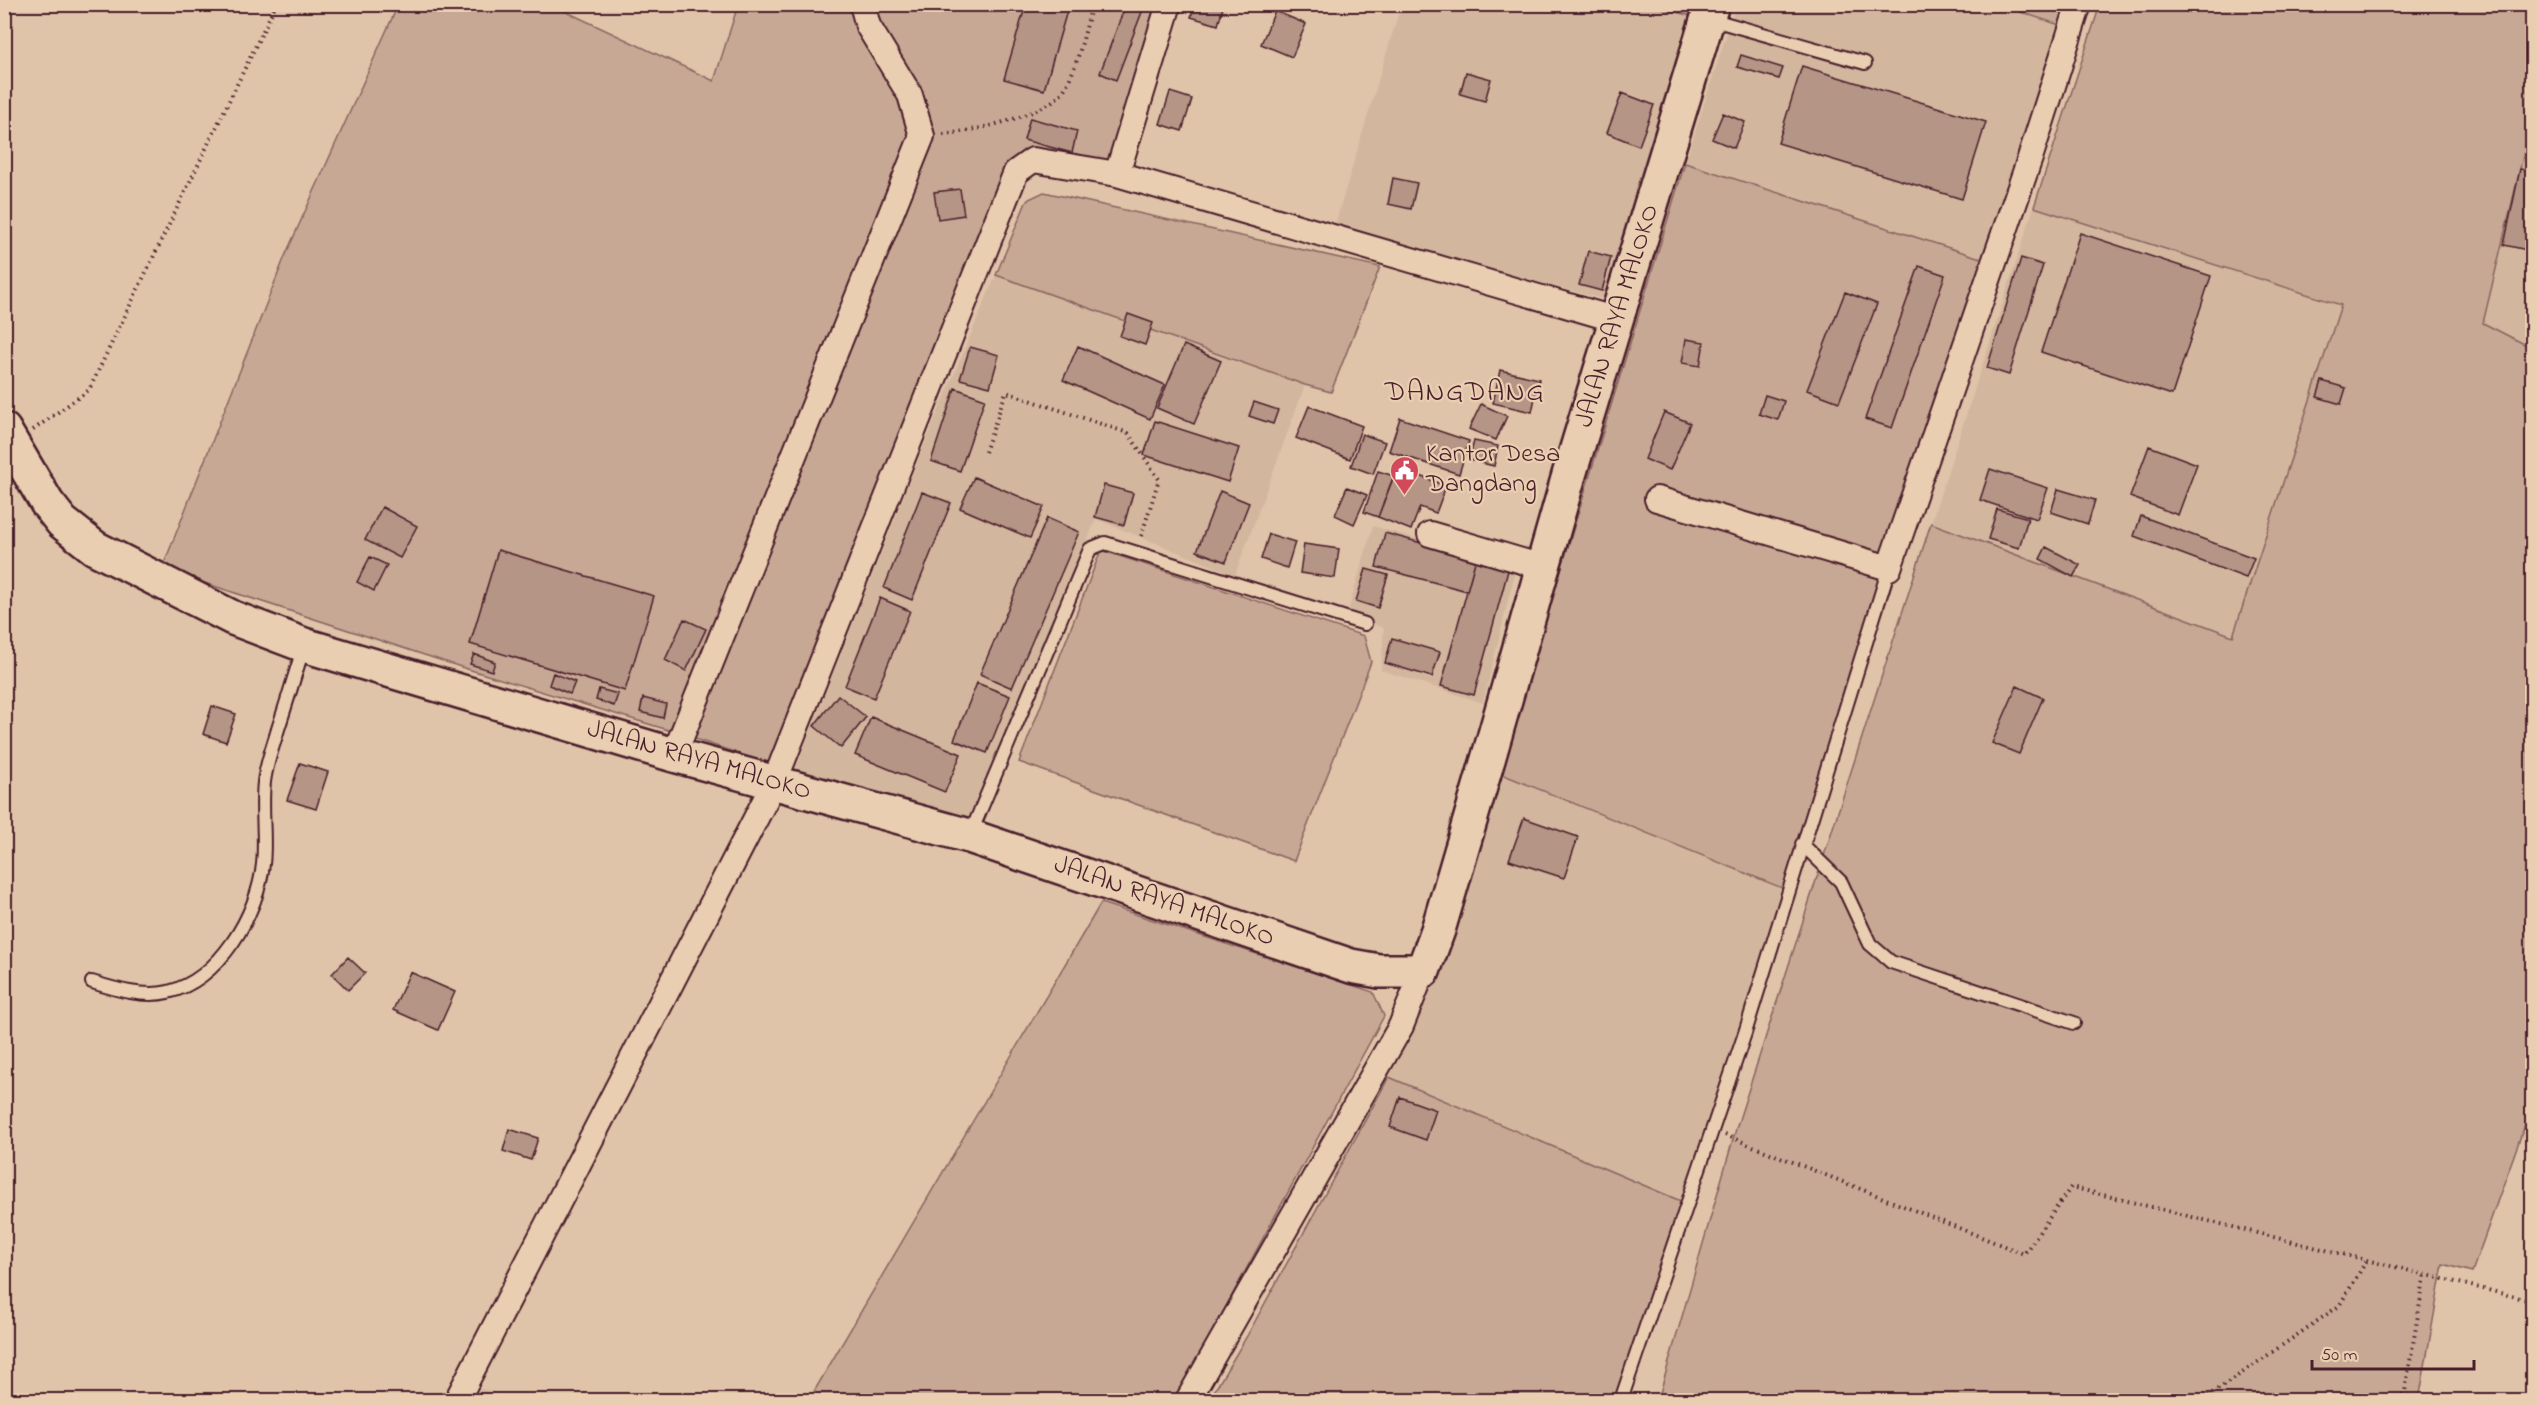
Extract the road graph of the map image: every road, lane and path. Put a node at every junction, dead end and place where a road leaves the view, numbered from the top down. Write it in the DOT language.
graph roads {
  1 [pos="276,4"];
  2 [pos="862,4"];
  3 [pos="1092,4"];
  4 [pos="1169,4"];
  5 [pos="2079,4"];
  6 [pos="1710,12"];
  7 [pos="1865,63"];
  8 [pos="922,136"];
  9 [pos="1117,174"];
  10 [pos="1617,320"];
  11 [pos="9,437"];
  12 [pos="986,452"];
  13 [pos="1657,499"];
  14 [pos="1430,534"];
  15 [pos="1136,553"];
  16 [pos="1542,567"];
  17 [pos="1889,568"];
  18 [pos="1365,624"];
  19 [pos="304,645"];
  20 [pos="674,755"];
  21 [pos="774,783"];
  22 [pos="969,836"];
  23 [pos="1802,844"];
  24 [pos="1423,971"];
  25 [pos="92,982"];
  26 [pos="2074,1023"];
  27 [pos="1714,1131"];
  28 [pos="2367,1260"];
  29 [pos="2425,1274"];
  30 [pos="2532,1301"];
  31 [pos="457,1401"];
  32 [pos="1188,1401"];
  33 [pos="1621,1401"];
  34 [pos="2203,1401"];
  35 [pos="2399,1401"];
  1 -- 11 [label="path"];
  2 -- 8 [label="street"];
  3 -- 8 [label="path"];
  4 -- 9 [label="street"];
  5 -- 17 [label="street"];
  6 -- 7 [label="lane"];
  6 -- 10 [label="street, JALAN RAYA MALOKO"];
  8 -- 20 [label="street"];
  9 -- 10 [label="street"];
  9 -- 21 [label="street"];
  10 -- 16 [label="street, JALAN RAYA MALOKO"];
  11 -- 19 [label="street, JALAN RAYA MALOKO"];
  12 -- 15 [label="path"];
  13 -- 17 [label="street"];
  14 -- 16 [label="street"];
  15 -- 18 [label="lane"];
  15 -- 22 [label="lane"];
  16 -- 24 [label="street, JALAN RAYA MALOKO"];
  17 -- 23 [label="lane"];
  19 -- 20 [label="street, JALAN RAYA MALOKO"];
  19 -- 25 [label="lane"];
  20 -- 21 [label="street, JALAN RAYA MALOKO"];
  21 -- 22 [label="street, JALAN RAYA MALOKO"];
  21 -- 31 [label="street"];
  22 -- 24 [label="street, JALAN RAYA MALOKO"];
  23 -- 26 [label="lane"];
  23 -- 27 [label="lane"];
  24 -- 32 [label="street"];
  27 -- 28 [label="path"];
  27 -- 33 [label="lane"];
  28 -- 29 [label="path"];
  28 -- 34 [label="path"];
  29 -- 30 [label="path"];
  29 -- 35 [label="path"];
}
